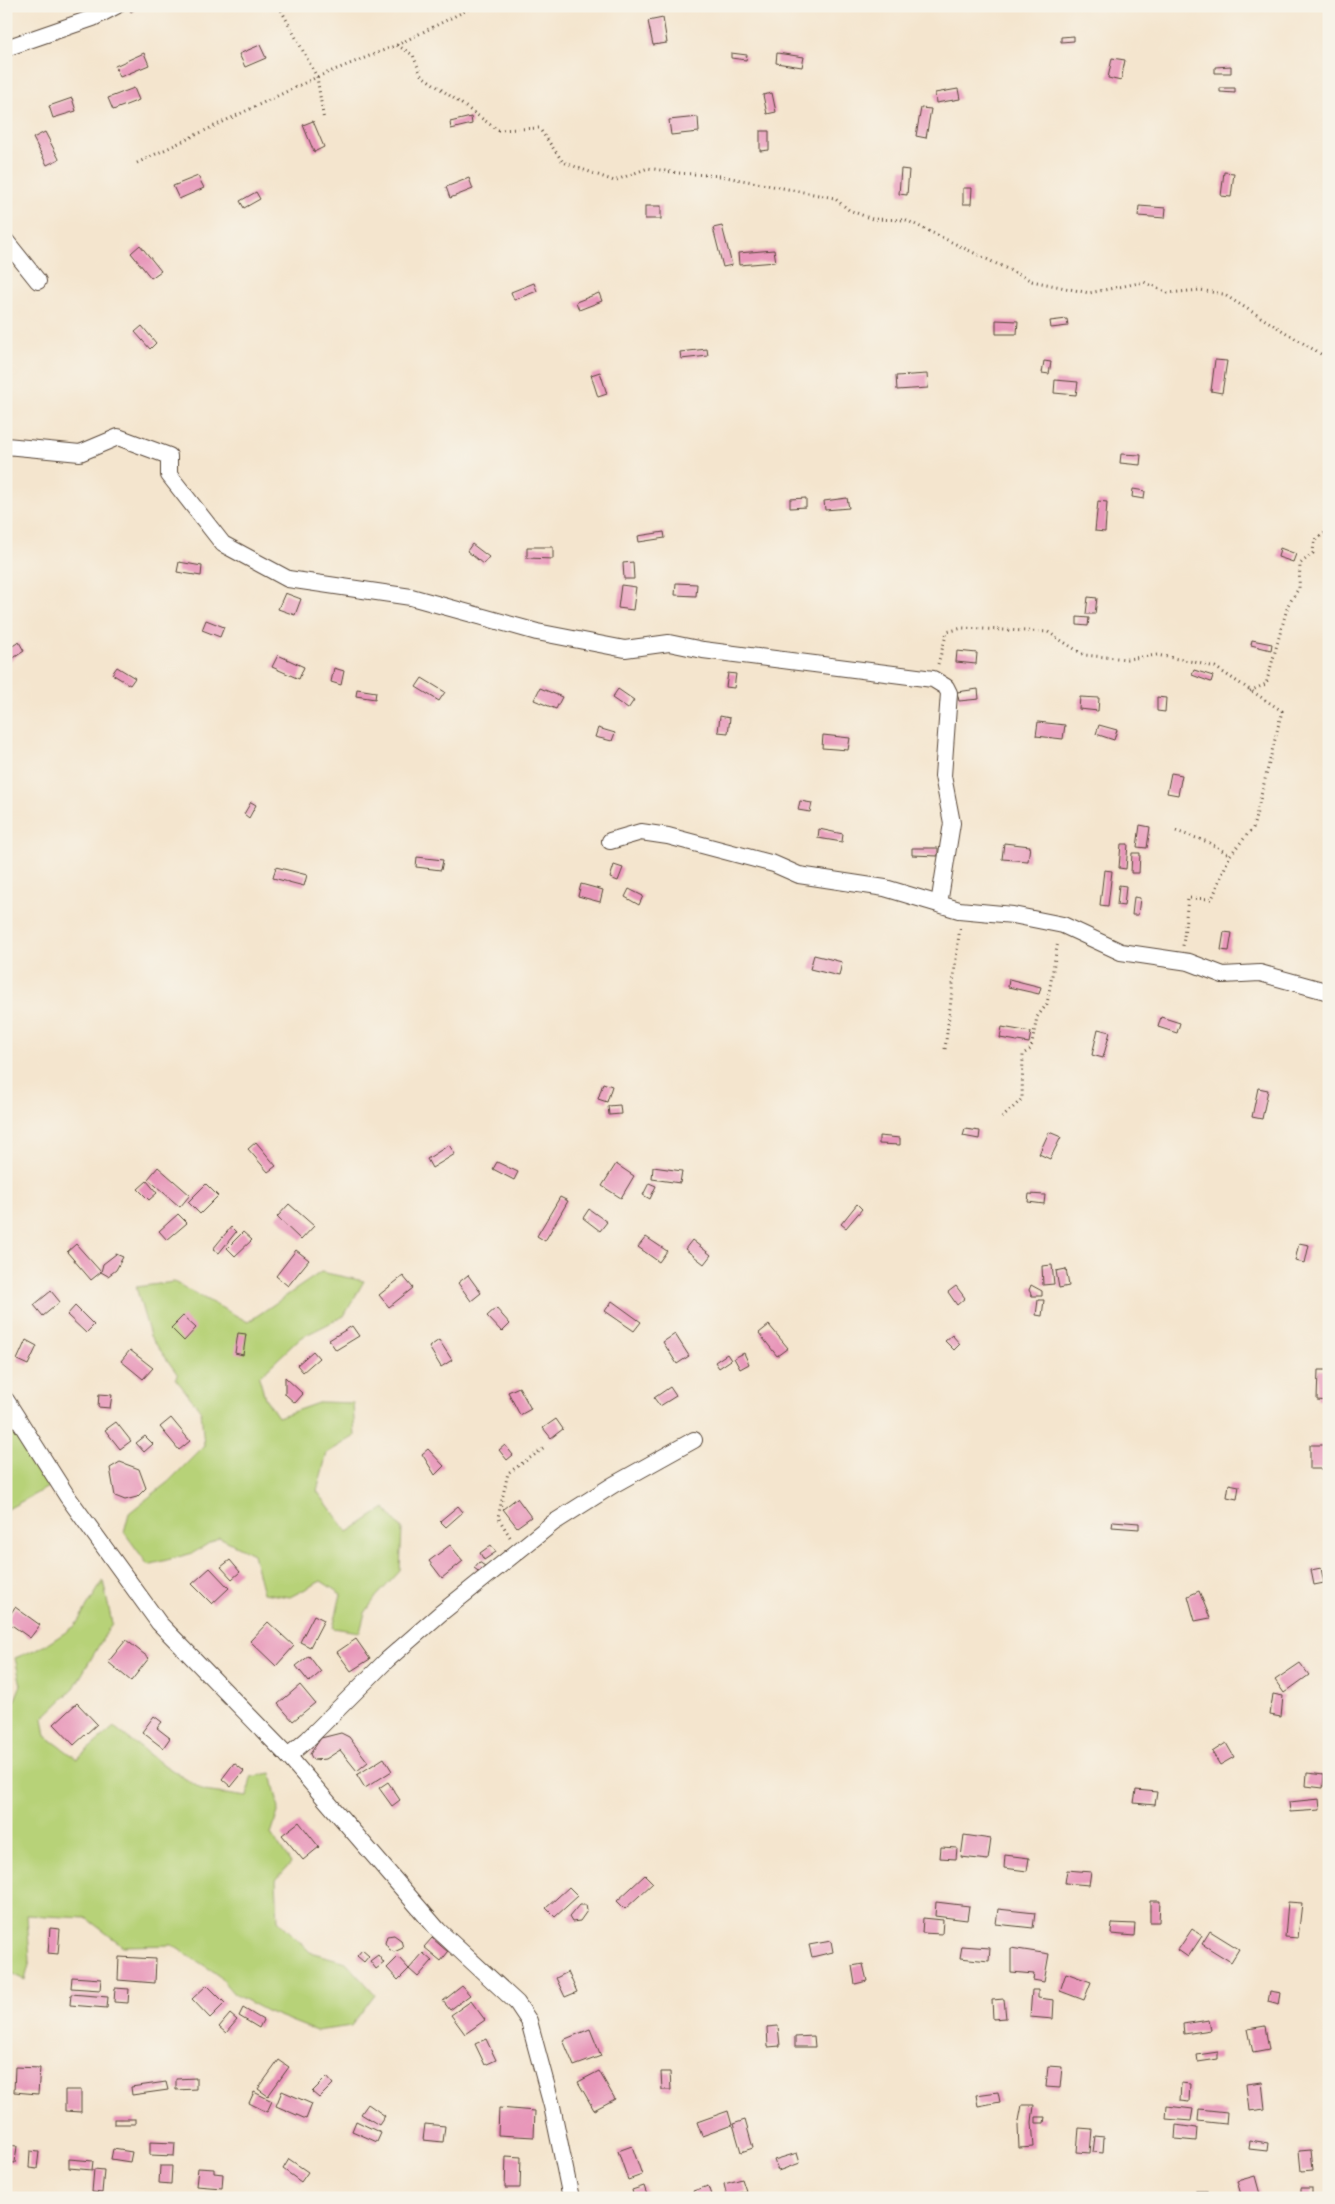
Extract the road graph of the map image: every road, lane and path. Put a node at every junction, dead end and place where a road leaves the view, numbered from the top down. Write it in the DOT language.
graph roads {
  1 [pos="116,6"];
  2 [pos="278,6"];
  3 [pos="475,6"];
  4 [pos="397,45"];
  5 [pos="6,48"];
  6 [pos="317,77"];
  7 [pos="324,122"];
  8 [pos="137,163"];
  9 [pos="6,241"];
  10 [pos="38,281"];
  11 [pos="1329,359"];
  12 [pos="6,446"];
  13 [pos="1329,530"];
  14 [pos="933,679"];
  15 [pos="1249,691"];
  16 [pos="1176,831"];
  17 [pos="610,841"];
  18 [pos="1230,855"];
  19 [pos="939,904"];
  20 [pos="962,911"];
  21 [pos="1064,925"];
  22 [pos="1181,961"];
  23 [pos="1329,992"];
  24 [pos="945,1049"];
  25 [pos="1002,1118"];
  26 [pos="6,1400"];
  27 [pos="694,1440"];
  28 [pos="546,1447"];
  29 [pos="519,1550"];
  30 [pos="288,1756"];
  31 [pos="571,2198"];
  1 -- 5 [label="street"];
  2 -- 6 [label="path"];
  3 -- 4 [label="path"];
  4 -- 6 [label="path"];
  4 -- 11 [label="path"];
  6 -- 7 [label="path"];
  6 -- 8 [label="path"];
  9 -- 10 [label="street"];
  12 -- 14 [label="street"];
  13 -- 15 [label="path"];
  14 -- 15 [label="path"];
  14 -- 19 [label="street"];
  15 -- 18 [label="path"];
  16 -- 18 [label="path"];
  17 -- 19 [label="street"];
  18 -- 22 [label="path"];
  19 -- 20 [label="street"];
  20 -- 21 [label="street"];
  20 -- 24 [label="path"];
  21 -- 22 [label="street"];
  21 -- 25 [label="path"];
  22 -- 23 [label="street"];
  26 -- 30 [label="street"];
  27 -- 29 [label="street"];
  28 -- 29 [label="path"];
  29 -- 30 [label="street"];
  30 -- 31 [label="street"];
}
